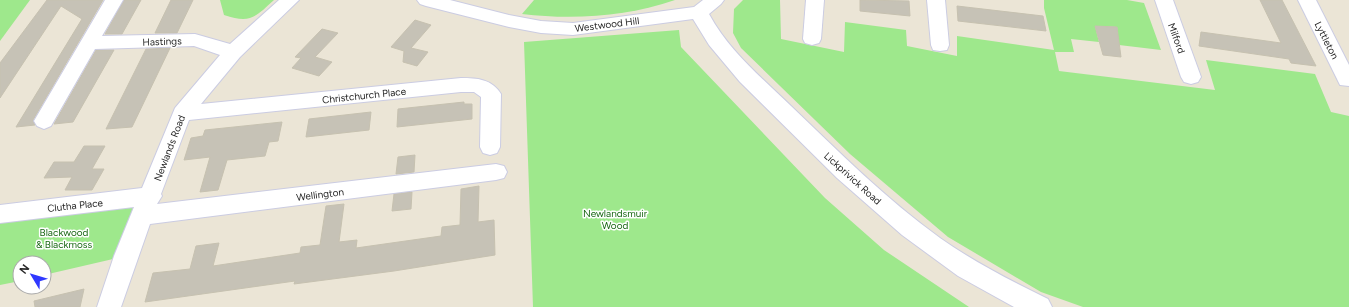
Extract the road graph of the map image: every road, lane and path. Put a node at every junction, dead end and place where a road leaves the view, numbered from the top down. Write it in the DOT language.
graph roads {
  1 [pos="114,0"];
  2 [pos="290,0"];
  3 [pos="426,0"];
  4 [pos="816,0"];
  5 [pos="936,0"];
  6 [pos="1164,0"];
  7 [pos="1307,0"];
  8 [pos="707,6"];
  9 [pos="812,39"];
  10 [pos="89,43"];
  11 [pos="940,45"];
  12 [pos="233,52"];
  13 [pos="1191,77"];
  14 [pos="1347,80"];
  15 [pos="182,113"];
  16 [pos="44,121"];
  17 [pos="490,147"];
  18 [pos="496,172"];
  19 [pos="147,206"];
  20 [pos="0,214"];
  21 [pos="109,307"];
  22 [pos="1040,307"];
  1 -- 10 [label="street"];
  2 -- 12 [label="street, Newlands Road"];
  3 -- 8 [label="street, Westwood Hill"];
  4 -- 9 [label="street"];
  5 -- 11 [label="street"];
  6 -- 13 [label="street, Milford"];
  7 -- 14 [label="street, Lyttleton"];
  8 -- 22 [label="street, Lickprivick Road"];
  10 -- 12 [label="street, Hastings"];
  10 -- 16 [label="street"];
  12 -- 15 [label="street, Newlands Road"];
  15 -- 17 [label="street, Christchurch Place"];
  15 -- 19 [label="street, Newlands Road"];
  18 -- 19 [label="street, Wellington"];
  19 -- 20 [label="street, Clutha Place"];
  19 -- 21 [label="street, Newlands Road"];
}
